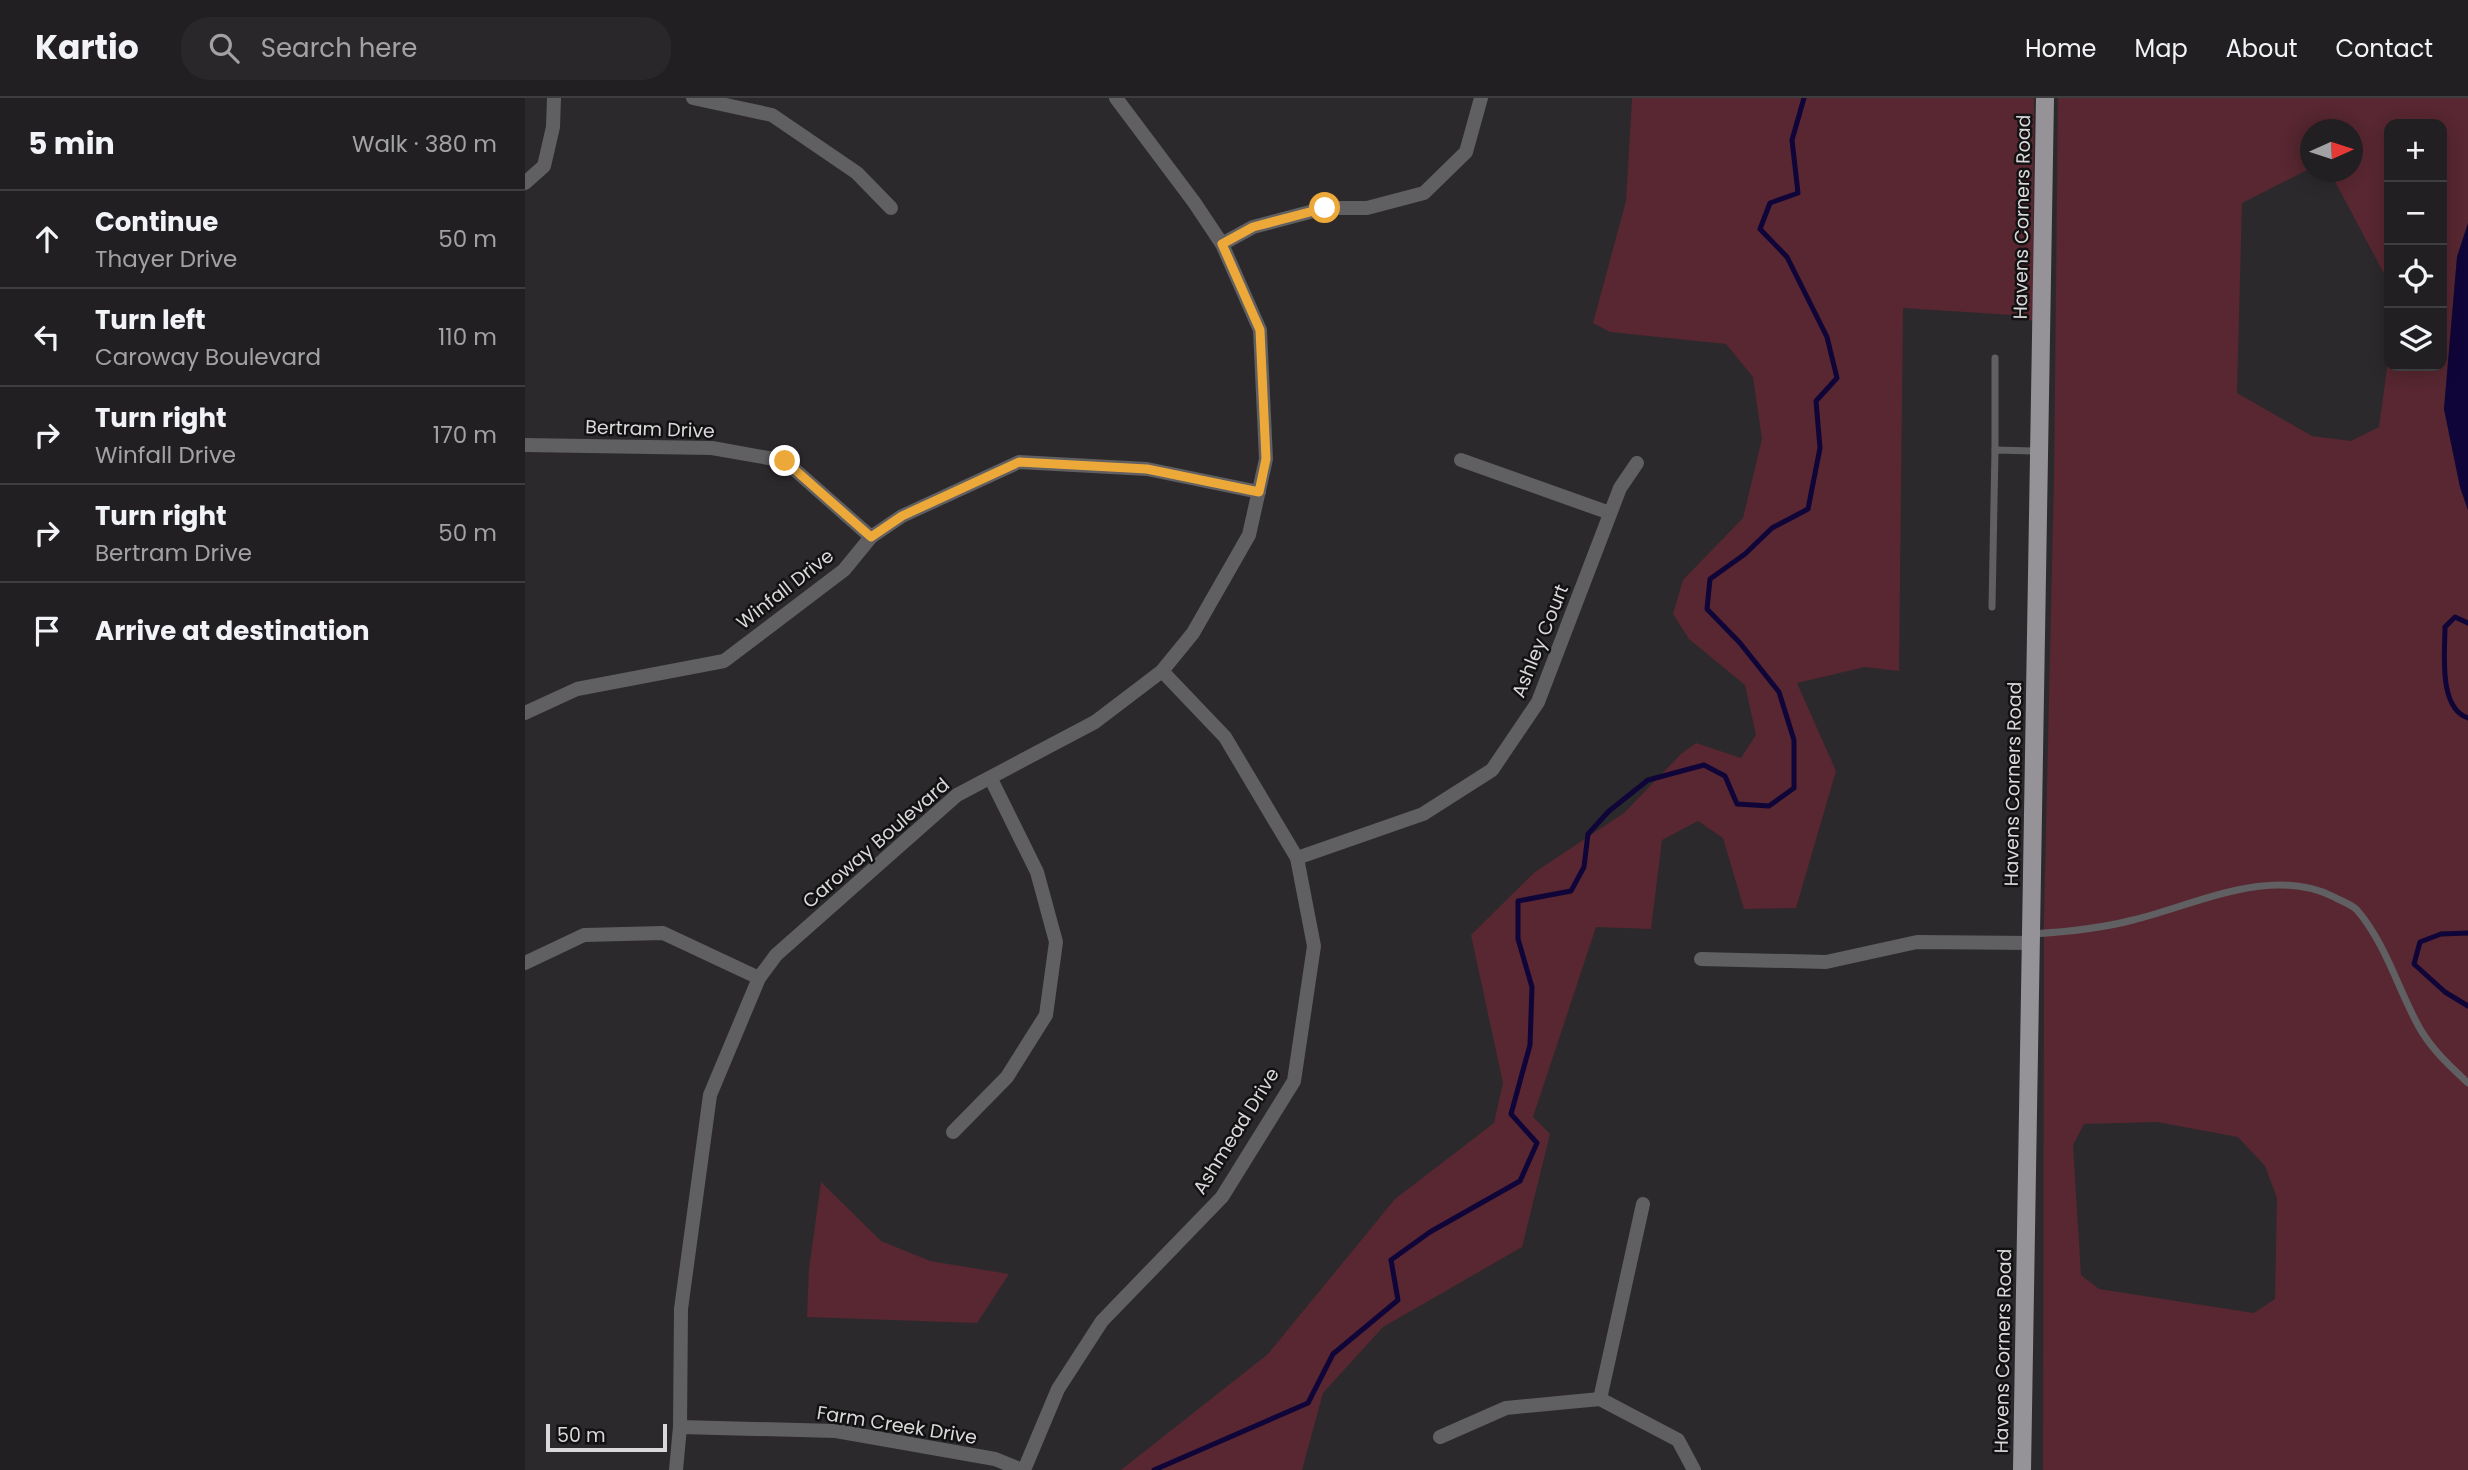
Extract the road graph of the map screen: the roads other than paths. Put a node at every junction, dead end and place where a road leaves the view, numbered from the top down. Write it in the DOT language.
graph roads {
  1 [pos="554,98"];
  2 [pos="694,98"];
  3 [pos="1116,98"];
  4 [pos="1481,98"];
  5 [pos="2045,98"];
  6 [pos="525,183"];
  7 [pos="891,208"];
  8 [pos="1222,244"];
  9 [pos="1995,358"];
  10 [pos="525,446"];
  11 [pos="1995,450"];
  12 [pos="2039,451"];
  13 [pos="1461,460"];
  14 [pos="1637,463"];
  15 [pos="1259,492"];
  16 [pos="1610,513"];
  17 [pos="871,537"];
  18 [pos="1991,607"];
  19 [pos="1161,671"];
  20 [pos="525,713"];
  21 [pos="991,779"];
  22 [pos="1297,858"];
  23 [pos="2032,939"];
  24 [pos="1701,959"];
  25 [pos="525,963"];
  26 [pos="758,978"];
  27 [pos="2468,1083"];
  28 [pos="953,1132"];
  29 [pos="1643,1204"];
  30 [pos="1600,1399"];
  31 [pos="680,1427"];
  32 [pos="1440,1437"];
  33 [pos="676,1470"];
  34 [pos="1023,1470"];
  35 [pos="1694,1470"];
  36 [pos="2022,1470"];
  1 -- 6 [label="street"];
  2 -- 7 [label="street"];
  3 -- 8 [label="street, Caroway Boulevard"];
  4 -- 8 [label="street"];
  5 -- 12 [label="main road, Havens Corners Road"];
  8 -- 15 [label="street, Caroway Boulevard"];
  9 -- 11 [label="lane"];
  10 -- 17 [label="street, Bertram Drive"];
  11 -- 12 [label="lane"];
  11 -- 18 [label="lane"];
  12 -- 23 [label="main road, Havens Corners Road"];
  13 -- 16 [label="street"];
  14 -- 16 [label="street, Ashley Court"];
  15 -- 17 [label="street, Winfall Drive"];
  15 -- 19 [label="street, Caroway Boulevard"];
  16 -- 22 [label="street, Ashley Court"];
  17 -- 20 [label="street, Winfall Drive"];
  19 -- 21 [label="street, Caroway Boulevard"];
  19 -- 22 [label="street, Ashmead Drive"];
  21 -- 26 [label="street, Caroway Boulevard"];
  21 -- 28 [label="street"];
  22 -- 34 [label="street, Ashmead Drive"];
  23 -- 24 [label="street"];
  23 -- 27 [label="lane"];
  23 -- 36 [label="main road, Havens Corners Road"];
  25 -- 26 [label="street"];
  26 -- 31 [label="street, Caroway Boulevard"];
  29 -- 30 [label="street"];
  30 -- 32 [label="street"];
  30 -- 35 [label="street"];
  31 -- 33 [label="street, Caroway Boulevard"];
  31 -- 34 [label="street, Farm Creek Drive"];
}
